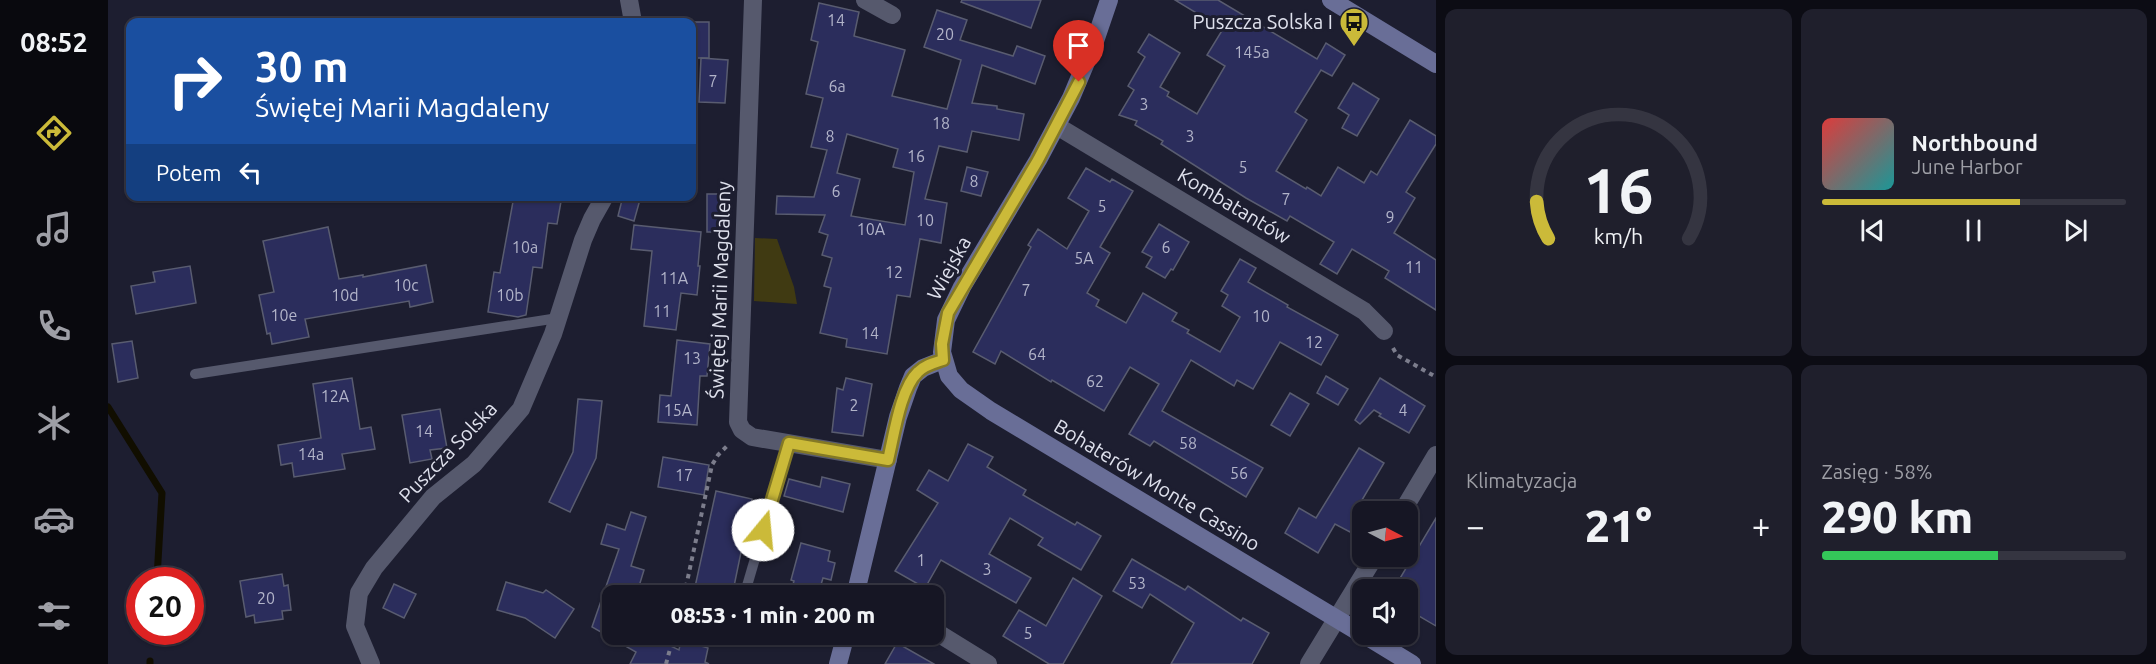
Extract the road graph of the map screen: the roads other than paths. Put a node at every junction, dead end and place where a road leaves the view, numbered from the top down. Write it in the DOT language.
graph roads {
  1 [pos="629,0"];
  2 [pos="753,0"];
  3 [pos="866,0"];
  4 [pos="1108,0"];
  5 [pos="1331,0"];
  6 [pos="892,15"];
  7 [pos="632,18"];
  8 [pos="1436,64"];
  9 [pos="1057,126"];
  10 [pos="602,201"];
  11 [pos="558,318"];
  12 [pos="1384,331"];
  13 [pos="943,360"];
  14 [pos="195,374"];
  15 [pos="789,443"];
  16 [pos="1436,455"];
  17 [pos="888,460"];
  18 [pos="1409,501"];
  19 [pos="1368,567"];
  20 [pos="747,585"];
  21 [pos="863,585"];
  22 [pos="1337,619"];
  23 [pos="1352,628"];
  24 [pos="944,637"];
  25 [pos="843,645"];
  26 [pos="1381,645"];
  27 [pos="371,664"];
  28 [pos="838,664"];
  29 [pos="988,664"];
  30 [pos="1309,664"];
  31 [pos="1412,664"];
  1 -- 7 [label="street"];
  2 -- 15 [label="street, Świętej Marii Magdaleny"];
  3 -- 6 [label="street"];
  4 -- 9 [label="street, Wiejska"];
  5 -- 8 [label="street"];
  9 -- 12 [label="street, Kombatantów"];
  9 -- 13 [label="street, Wiejska"];
  10 -- 11 [label="street, Puszcza Solska"];
  11 -- 14 [label="lane"];
  11 -- 27 [label="street, Puszcza Solska"];
  13 -- 17 [label="street"];
  13 -- 22 [label="street, Bohaterów Monte Cassino"];
  15 -- 17 [label="street"];
  15 -- 20 [label="lane"];
  16 -- 18 [label="street"];
  17 -- 21 [label="street"];
  19 -- 22 [label="street"];
  22 -- 23 [label="street, Bohaterów Monte Cassino"];
  22 -- 30 [label="street"];
  24 -- 29 [label="street"];
  25 -- 28 [label="street"];
  26 -- 31 [label="street, Bohaterów Monte Cassino"];
}
